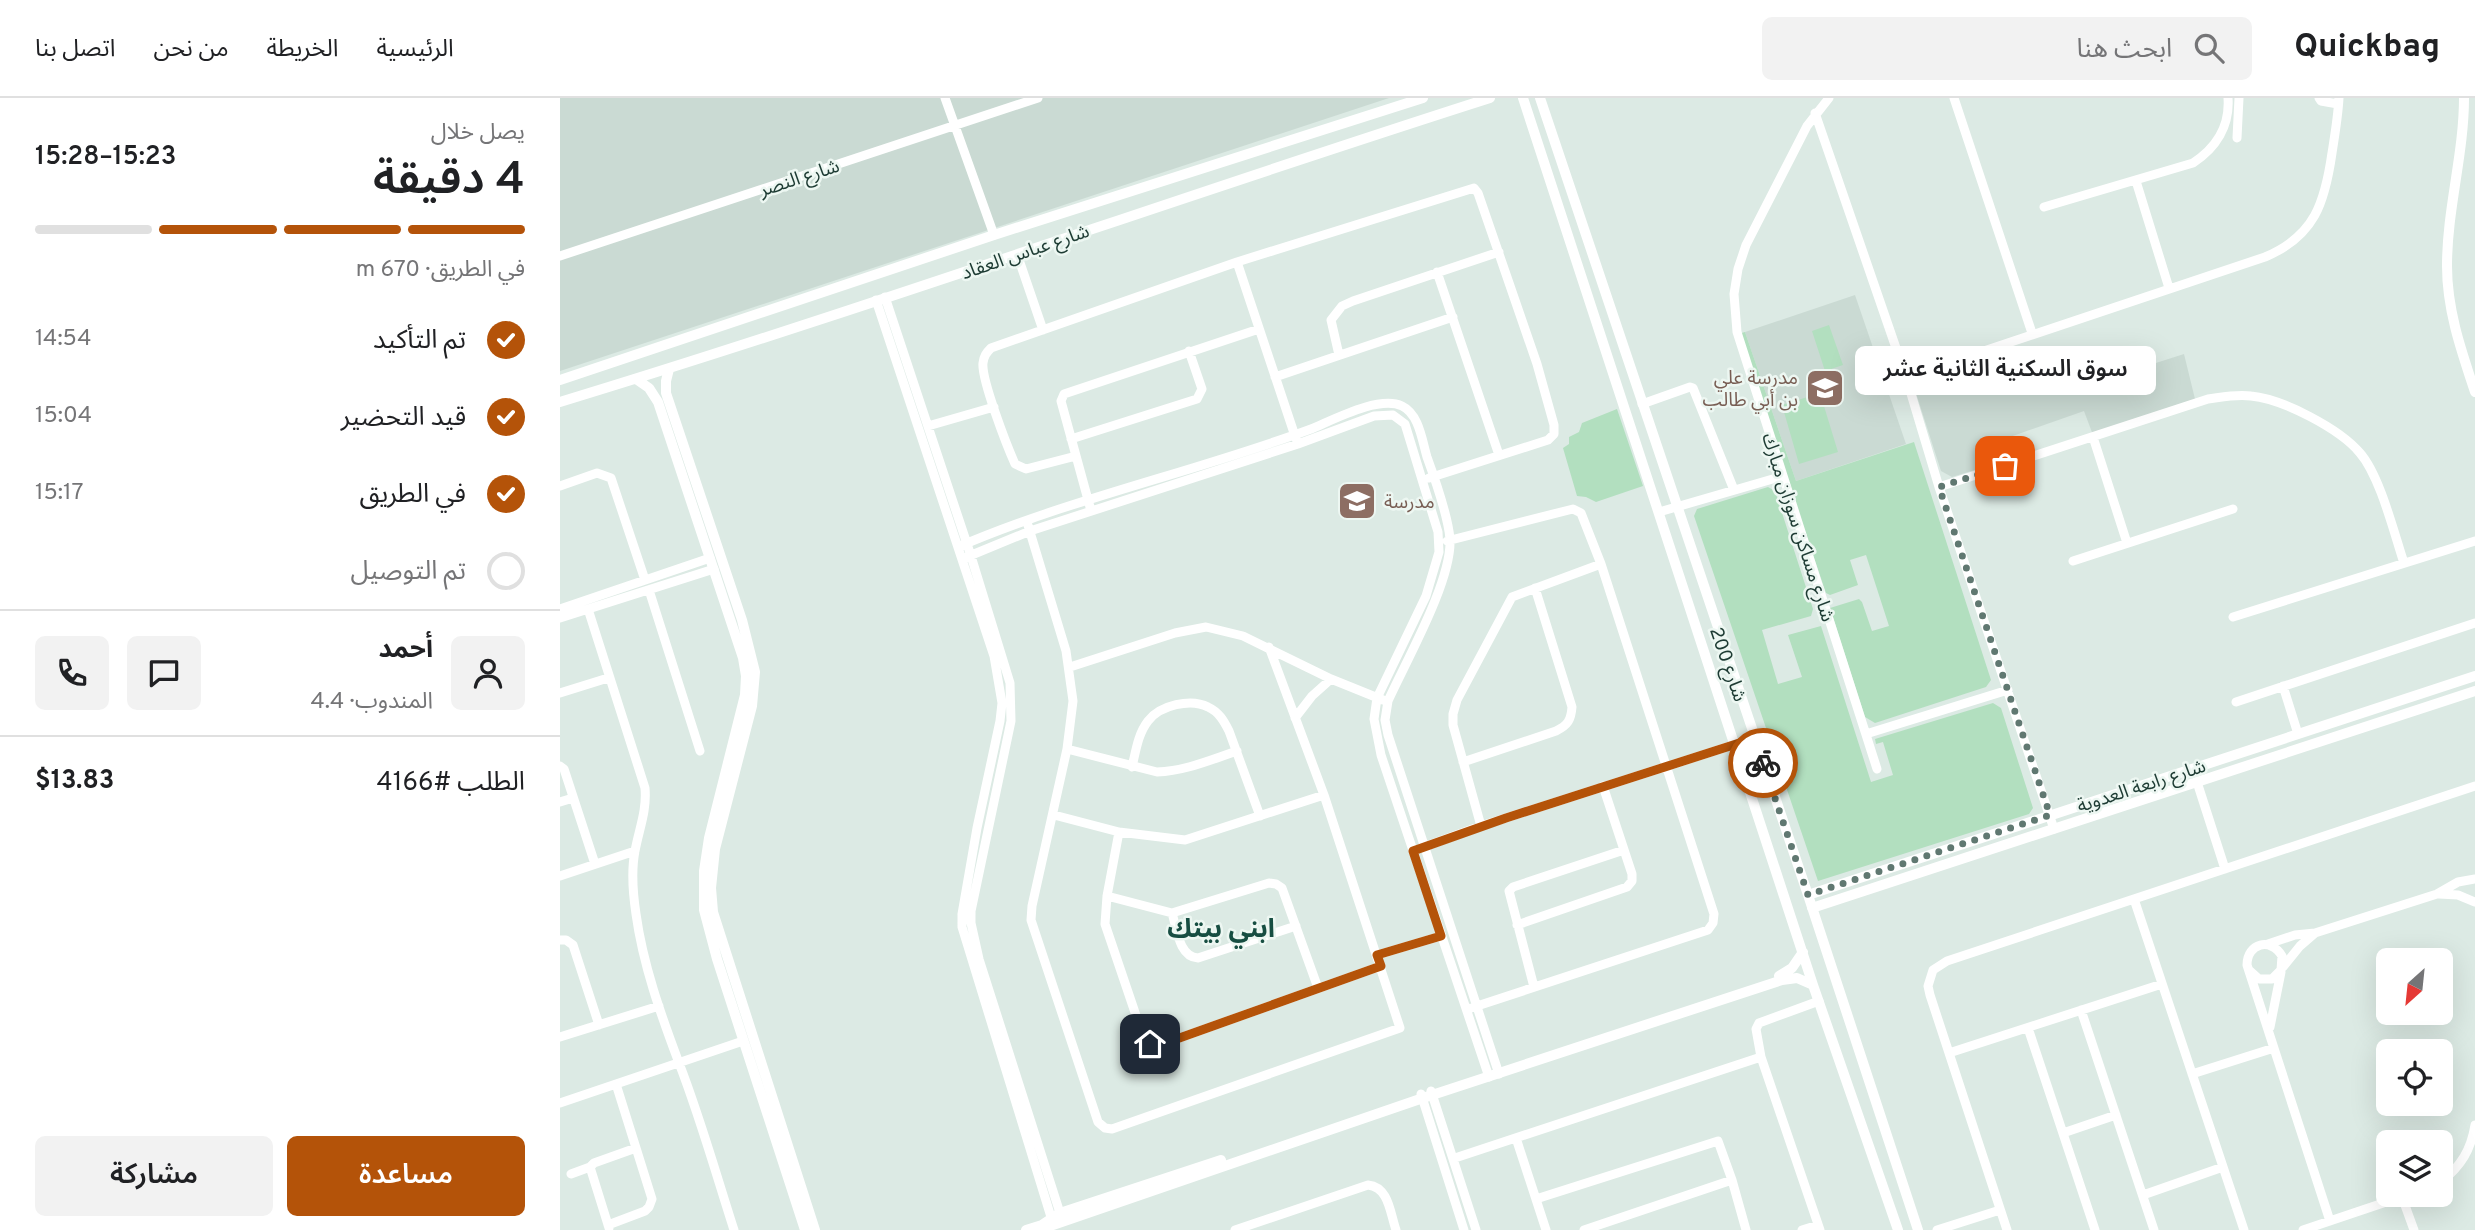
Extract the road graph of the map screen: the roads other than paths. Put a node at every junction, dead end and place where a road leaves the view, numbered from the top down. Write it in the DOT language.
graph roads {
  1 [pos="945,98"];
  2 [pos="1038,98"];
  3 [pos="1423,98"];
  4 [pos="1490,98"];
  5 [pos="1523,98"];
  6 [pos="1540,98"];
  7 [pos="1829,98"];
  8 [pos="1954,98"];
  9 [pos="2228,98"];
  10 [pos="2239,98"];
  11 [pos="2319,98"];
  12 [pos="2464,98"];
  13 [pos="2339,101"];
  14 [pos="1815,113"];
  15 [pos="954,126"];
  16 [pos="2237,138"];
  17 [pos="2136,181"];
  18 [pos="1096,202"];
  19 [pos="2043,207"];
  20 [pos="1103,225"];
  21 [pos="993,235"];
  22 [pos="1499,252"];
  23 [pos="1017,254"];
  24 [pos="560,256"];
  25 [pos="1237,262"];
  26 [pos="1437,272"];
  27 [pos="2169,288"];
  28 [pos="881,299"];
  29 [pos="754,316"];
  30 [pos="1453,317"];
  31 [pos="1259,329"];
  32 [pos="1043,330"];
  33 [pos="2032,333"];
  34 [pos="760,339"];
  35 [pos="1189,351"];
  36 [pos="1339,355"];
  37 [pos="668,369"];
  38 [pos="1275,377"];
  39 [pos="1906,377"];
  40 [pos="636,379"];
  41 [pos="560,380"];
  42 [pos="2475,392"];
  43 [pos="661,395"];
  44 [pos="560,402"];
  45 [pos="1642,404"];
  46 [pos="994,407"];
  47 [pos="928,426"];
  48 [pos="2093,437"];
  49 [pos="1071,439"];
  50 [pos="1296,439"];
  51 [pos="1499,455"];
  52 [pos="1076,456"];
  53 [pos="1783,476"];
  54 [pos="1434,477"];
  55 [pos="1424,480"];
  56 [pos="560,486"];
  57 [pos="1939,487"];
  58 [pos="1734,490"];
  59 [pos="1089,506"];
  60 [pos="1676,507"];
  61 [pos="2233,509"];
  62 [pos="1659,512"];
  63 [pos="1028,526"];
  64 [pos="1450,540"];
  65 [pos="2475,541"];
  66 [pos="1439,543"];
  67 [pos="2127,543"];
  68 [pos="963,545"];
  69 [pos="967,557"];
  70 [pos="2073,561"];
  71 [pos="2404,563"];
  72 [pos="712,564"];
  73 [pos="1601,564"];
  74 [pos="647,585"];
  75 [pos="1535,588"];
  76 [pos="588,609"];
  77 [pos="562,613"];
  78 [pos="2233,617"];
  79 [pos="737,622"];
  80 [pos="2475,623"];
  81 [pos="1269,647"];
  82 [pos="1070,667"];
  83 [pos="2475,676"];
  84 [pos="608,678"];
  85 [pos="1331,679"];
  86 [pos="2283,686"];
  87 [pos="2008,690"];
  88 [pos="2475,691"];
  89 [pos="560,693"];
  90 [pos="1377,698"];
  91 [pos="1388,702"];
  92 [pos="2236,702"];
  93 [pos="1295,718"];
  94 [pos="1866,734"];
  95 [pos="2298,734"];
  96 [pos="1755,738"];
  97 [pos="1735,744"];
  98 [pos="1067,749"];
  99 [pos="701,751"];
  100 [pos="1237,751"];
  101 [pos="1463,762"];
  102 [pos="560,766"];
  103 [pos="1132,766"];
  104 [pos="1666,766"];
  105 [pos="1877,769"];
  106 [pos="2197,782"];
  107 [pos="1603,786"];
  108 [pos="2475,786"];
  109 [pos="1324,795"];
  110 [pos="573,798"];
  111 [pos="560,802"];
  112 [pos="2050,815"];
  113 [pos="1054,816"];
  114 [pos="1261,816"];
  115 [pos="1481,826"];
  116 [pos="2054,829"];
  117 [pos="1118,832"];
  118 [pos="1424,848"];
  119 [pos="1624,850"];
  120 [pos="635,851"];
  121 [pos="1413,851"];
  122 [pos="594,864"];
  123 [pos="2225,869"];
  124 [pos="560,876"];
  125 [pos="2475,879"];
  126 [pos="1838,885"];
  127 [pos="2437,894"];
  128 [pos="1808,895"];
  129 [pos="1107,896"];
  130 [pos="1843,898"];
  131 [pos="2134,899"];
  132 [pos="2475,902"];
  133 [pos="1812,908"];
  134 [pos="1172,913"];
  135 [pos="1517,925"];
  136 [pos="1296,926"];
  137 [pos="2315,933"];
  138 [pos="1441,936"];
  139 [pos="560,940"];
  140 [pos="2268,944"];
  141 [pos="1803,952"];
  142 [pos="1377,955"];
  143 [pos="721,958"];
  144 [pos="1381,966"];
  145 [pos="2282,969"];
  146 [pos="2249,970"];
  147 [pos="2162,984"];
  148 [pos="1813,985"];
  149 [pos="1534,987"];
  150 [pos="1318,988"];
  151 [pos="1819,1001"];
  152 [pos="659,1006"];
  153 [pos="1471,1008"];
  154 [pos="2081,1010"];
  155 [pos="599,1025"];
  156 [pos="2028,1027"];
  157 [pos="2269,1032"];
  158 [pos="560,1037"];
  159 [pos="743,1041"];
  160 [pos="2274,1048"];
  161 [pos="1949,1053"];
  162 [pos="1761,1057"];
  163 [pos="680,1063"];
  164 [pos="1866,1071"];
  165 [pos="1492,1073"];
  166 [pos="2192,1074"];
  167 [pos="1846,1077"];
  168 [pos="616,1084"];
  169 [pos="1427,1094"];
  170 [pos="560,1103"];
  171 [pos="2116,1115"];
  172 [pos="2475,1125"];
  173 [pos="2063,1133"];
  174 [pos="1516,1138"];
  175 [pos="636,1148"];
  176 [pos="1455,1158"];
  177 [pos="590,1167"];
  178 [pos="2223,1167"];
  179 [pos="2453,1173"];
  180 [pos="571,1174"];
  181 [pos="1732,1180"];
  182 [pos="2143,1195"];
  183 [pos="1536,1199"];
  184 [pos="2376,1206"];
  185 [pos="2408,1207"];
  186 [pos="2000,1210"];
  187 [pos="2330,1221"];
  188 [pos="1056,1223"];
  189 [pos="609,1227"];
  190 [pos="1819,1228"];
  191 [pos="734,1230"];
  192 [pos="805,1230"];
  193 [pos="816,1230"];
  194 [pos="1026,1230"];
  195 [pos="1235,1230"];
  196 [pos="1396,1230"];
  197 [pos="1464,1230"];
  198 [pos="1476,1230"];
  199 [pos="1546,1230"];
  200 [pos="1584,1230"];
  201 [pos="1746,1230"];
  202 [pos="1802,1230"];
  203 [pos="1898,1230"];
  204 [pos="1918,1230"];
  205 [pos="1937,1230"];
  206 [pos="2007,1230"];
  207 [pos="2095,1230"];
  208 [pos="2154,1230"];
  209 [pos="2244,1230"];
  210 [pos="2303,1230"];
  211 [pos="2414,1230"];
  1 -- 15 [label="street"];
  2 -- 15 [label="street, شارع النصر"];
  3 -- 18 [label="street, شارع عباس العقاد"];
  4 -- 20 [label="street, شارع عباس العقاد"];
  5 -- 62 [label="street, شارع 200"];
  6 -- 45 [label="street, شارع 200"];
  7 -- 14 [label="street, شارع مساكن سوزان مبارك"];
  8 -- 33 [label="street"];
  9 -- 17 [label="street"];
  10 -- 16 [label="street"];
  11 -- 13 [label="street"];
  12 -- 42 [label="street"];
  13 -- 27 [label="street"];
  14 -- 39 [label="street"];
  14 -- 53 [label="street, شارع مساكن سوزان مبارك"];
  15 -- 21 [label="street"];
  15 -- 24 [label="street, شارع النصر"];
  17 -- 19 [label="street"];
  17 -- 27 [label="street"];
  18 -- 20 [label="street"];
  18 -- 21 [label="street, شارع عباس العقاد"];
  20 -- 23 [label="street, شارع عباس العقاد"];
  21 -- 29 [label="street, شارع عباس العقاد"];
  22 -- 25 [label="street"];
  22 -- 26 [label="street"];
  22 -- 51 [label="street"];
  23 -- 28 [label="street, شارع عباس العقاد"];
  23 -- 32 [label="street"];
  25 -- 31 [label="street"];
  25 -- 32 [label="street"];
  26 -- 30 [label="street"];
  26 -- 36 [label="street"];
  27 -- 33 [label="street"];
  28 -- 34 [label="street, شارع عباس العقاد"];
  28 -- 47 [label="street"];
  28 -- 68 [label="street"];
  29 -- 34 [label="street"];
  29 -- 41 [label="street, شارع عباس العقاد"];
  30 -- 36 [label="street"];
  30 -- 51 [label="street"];
  31 -- 35 [label="street"];
  31 -- 38 [label="street"];
  32 -- 46 [label="street"];
  33 -- 39 [label="street"];
  34 -- 37 [label="street, شارع عباس العقاد"];
  35 -- 49 [label="street"];
  35 -- 49 [label="street"];
  36 -- 38 [label="street"];
  37 -- 40 [label="street, شارع عباس العقاد"];
  37 -- 43 [label="street"];
  38 -- 50 [label="street"];
  39 -- 57 [label="street"];
  40 -- 43 [label="street"];
  40 -- 44 [label="street, شارع عباس العقاد"];
  43 -- 72 [label="street"];
  43 -- 79 [label="street"];
  45 -- 58 [label="street"];
  45 -- 60 [label="street, شارع 200"];
  46 -- 47 [label="street"];
  46 -- 52 [label="street"];
  47 -- 68 [label="street"];
  48 -- 57 [label="street"];
  48 -- 67 [label="street"];
  48 -- 71 [label="street"];
  49 -- 52 [label="street"];
  50 -- 54 [label="street"];
  50 -- 55 [label="street"];
  50 -- 59 [label="street"];
  51 -- 54 [label="street"];
  52 -- 59 [label="street"];
  53 -- 58 [label="street"];
  53 -- 94 [label="street, شارع مساكن سوزان مبارك"];
  54 -- 55 [label="street"];
  54 -- 64 [label="street"];
  55 -- 66 [label="street"];
  56 -- 74 [label="street"];
  57 -- 87 [label="street"];
  58 -- 60 [label="street"];
  59 -- 63 [label="street"];
  60 -- 62 [label="street"];
  60 -- 96 [label="street, شارع 200"];
  61 -- 67 [label="street"];
  62 -- 97 [label="street, شارع 200"];
  63 -- 68 [label="street"];
  63 -- 69 [label="street"];
  63 -- 82 [label="street"];
  64 -- 66 [label="street"];
  64 -- 73 [label="street"];
  64 -- 91 [label="street"];
  65 -- 71 [label="street"];
  66 -- 90 [label="street"];
  67 -- 70 [label="street"];
  68 -- 69 [label="street"];
  69 -- 188 [label="street"];
  71 -- 78 [label="street"];
  72 -- 74 [label="street"];
  72 -- 79 [label="street"];
  73 -- 75 [label="street"];
  73 -- 104 [label="street"];
  74 -- 76 [label="street"];
  74 -- 77 [label="street"];
  74 -- 99 [label="street"];
  75 -- 101 [label="street"];
  75 -- 101 [label="street"];
  76 -- 77 [label="street"];
  76 -- 84 [label="street"];
  79 -- 143 [label="street"];
  80 -- 86 [label="street"];
  81 -- 82 [label="street"];
  81 -- 85 [label="street"];
  81 -- 93 [label="street"];
  82 -- 98 [label="street"];
  83 -- 95 [label="street, شارع رابعة العدوية"];
  84 -- 89 [label="street"];
  84 -- 120 [label="street"];
  85 -- 90 [label="street"];
  85 -- 93 [label="street"];
  86 -- 92 [label="street"];
  86 -- 95 [label="street"];
  87 -- 94 [label="street"];
  87 -- 112 [label="street"];
  88 -- 106 [label="street, شارع رابعة العدوية"];
  90 -- 91 [label="street"];
  90 -- 121 [label="street"];
  91 -- 118 [label="street"];
  93 -- 109 [label="street"];
  94 -- 105 [label="street, شارع مساكن سوزان مبارك"];
  95 -- 112 [label="street, شارع رابعة العدوية"];
  96 -- 97 [label="street"];
  96 -- 128 [label="street, شارع 200"];
  97 -- 104 [label="street"];
  97 -- 141 [label="street, شارع 200"];
  98 -- 103 [label="street"];
  98 -- 113 [label="street"];
  100 -- 103 [label="street"];
  100 -- 103 [label="street"];
  100 -- 114 [label="street"];
  101 -- 115 [label="street"];
  102 -- 110 [label="street"];
  104 -- 107 [label="street"];
  104 -- 149 [label="street"];
  106 -- 116 [label="street, شارع رابعة العدوية"];
  106 -- 123 [label="street"];
  107 -- 115 [label="street"];
  107 -- 119 [label="street"];
  108 -- 123 [label="street"];
  109 -- 114 [label="street"];
  109 -- 142 [label="street"];
  110 -- 111 [label="street"];
  110 -- 122 [label="street"];
  112 -- 116 [label="street"];
  112 -- 126 [label="street, شارع رابعة العدوية"];
  113 -- 117 [label="street"];
  113 -- 144 [label="street"];
  114 -- 117 [label="street"];
  115 -- 118 [label="street"];
  116 -- 130 [label="street, شارع رابعة العدوية"];
  117 -- 129 [label="street"];
  118 -- 121 [label="street"];
  118 -- 153 [label="street"];
  119 -- 135 [label="street"];
  119 -- 135 [label="street"];
  120 -- 122 [label="street"];
  120 -- 152 [label="street"];
  121 -- 138 [label="street"];
  122 -- 124 [label="street"];
  123 -- 131 [label="street"];
  125 -- 127 [label="street"];
  126 -- 128 [label="street, شارع رابعة العدوية"];
  126 -- 130 [label="street"];
  127 -- 132 [label="street"];
  127 -- 137 [label="street"];
  128 -- 133 [label="street, شارع 200"];
  129 -- 134 [label="street"];
  129 -- 150 [label="street"];
  130 -- 133 [label="street, شارع رابعة العدوية"];
  131 -- 147 [label="street"];
  131 -- 161 [label="street"];
  133 -- 164 [label="street, شارع 200"];
  134 -- 136 [label="street"];
  134 -- 136 [label="street"];
  135 -- 149 [label="street"];
  136 -- 150 [label="street"];
  137 -- 140 [label="street"];
  137 -- 145 [label="street"];
  138 -- 142 [label="street"];
  138 -- 153 [label="street"];
  139 -- 155 [label="street"];
  140 -- 145 [label="street"];
  140 -- 146 [label="street"];
  141 -- 148 [label="street, شارع 200"];
  141 -- 165 [label="street"];
  142 -- 144 [label="street"];
  143 -- 159 [label="street"];
  143 -- 193 [label="street"];
  144 -- 150 [label="street"];
  145 -- 146 [label="street"];
  145 -- 157 [label="street"];
  146 -- 157 [label="street"];
  147 -- 154 [label="street"];
  147 -- 166 [label="street"];
  148 -- 151 [label="street, شارع 200"];
  148 -- 165 [label="street"];
  149 -- 153 [label="street"];
  151 -- 162 [label="street"];
  151 -- 167 [label="street, شارع 200"];
  152 -- 155 [label="street"];
  152 -- 163 [label="street"];
  153 -- 165 [label="street"];
  154 -- 156 [label="street"];
  154 -- 171 [label="street"];
  155 -- 158 [label="street"];
  156 -- 161 [label="street"];
  156 -- 173 [label="street"];
  157 -- 160 [label="street"];
  159 -- 163 [label="street"];
  159 -- 192 [label="street"];
  160 -- 166 [label="street"];
  160 -- 187 [label="street"];
  161 -- 186 [label="street"];
  162 -- 174 [label="street"];
  162 -- 190 [label="street"];
  163 -- 168 [label="street"];
  163 -- 191 [label="street"];
  164 -- 167 [label="street"];
  164 -- 204 [label="street, شارع 200"];
  165 -- 169 [label="street"];
  166 -- 178 [label="street"];
  167 -- 203 [label="street, شارع 200"];
  168 -- 170 [label="street"];
  168 -- 175 [label="street"];
  169 -- 176 [label="street"];
  169 -- 188 [label="street"];
  169 -- 197 [label="street"];
  171 -- 173 [label="street"];
  171 -- 182 [label="street"];
  172 -- 179 [label="street"];
  173 -- 207 [label="street"];
  174 -- 176 [label="street"];
  174 -- 183 [label="street"];
  175 -- 177 [label="street"];
  175 -- 189 [label="street"];
  176 -- 198 [label="street"];
  177 -- 180 [label="street"];
  177 -- 189 [label="street"];
  178 -- 182 [label="street"];
  178 -- 209 [label="street"];
  181 -- 183 [label="street"];
  181 -- 200 [label="street"];
  181 -- 201 [label="street"];
  182 -- 208 [label="street"];
  183 -- 199 [label="street"];
  184 -- 187 [label="street"];
  185 -- 211 [label="street"];
  186 -- 205 [label="street"];
  186 -- 206 [label="street"];
  187 -- 210 [label="street"];
  188 -- 194 [label="street"];
  190 -- 202 [label="street"];
  195 -- 196 [label="street"];
}
